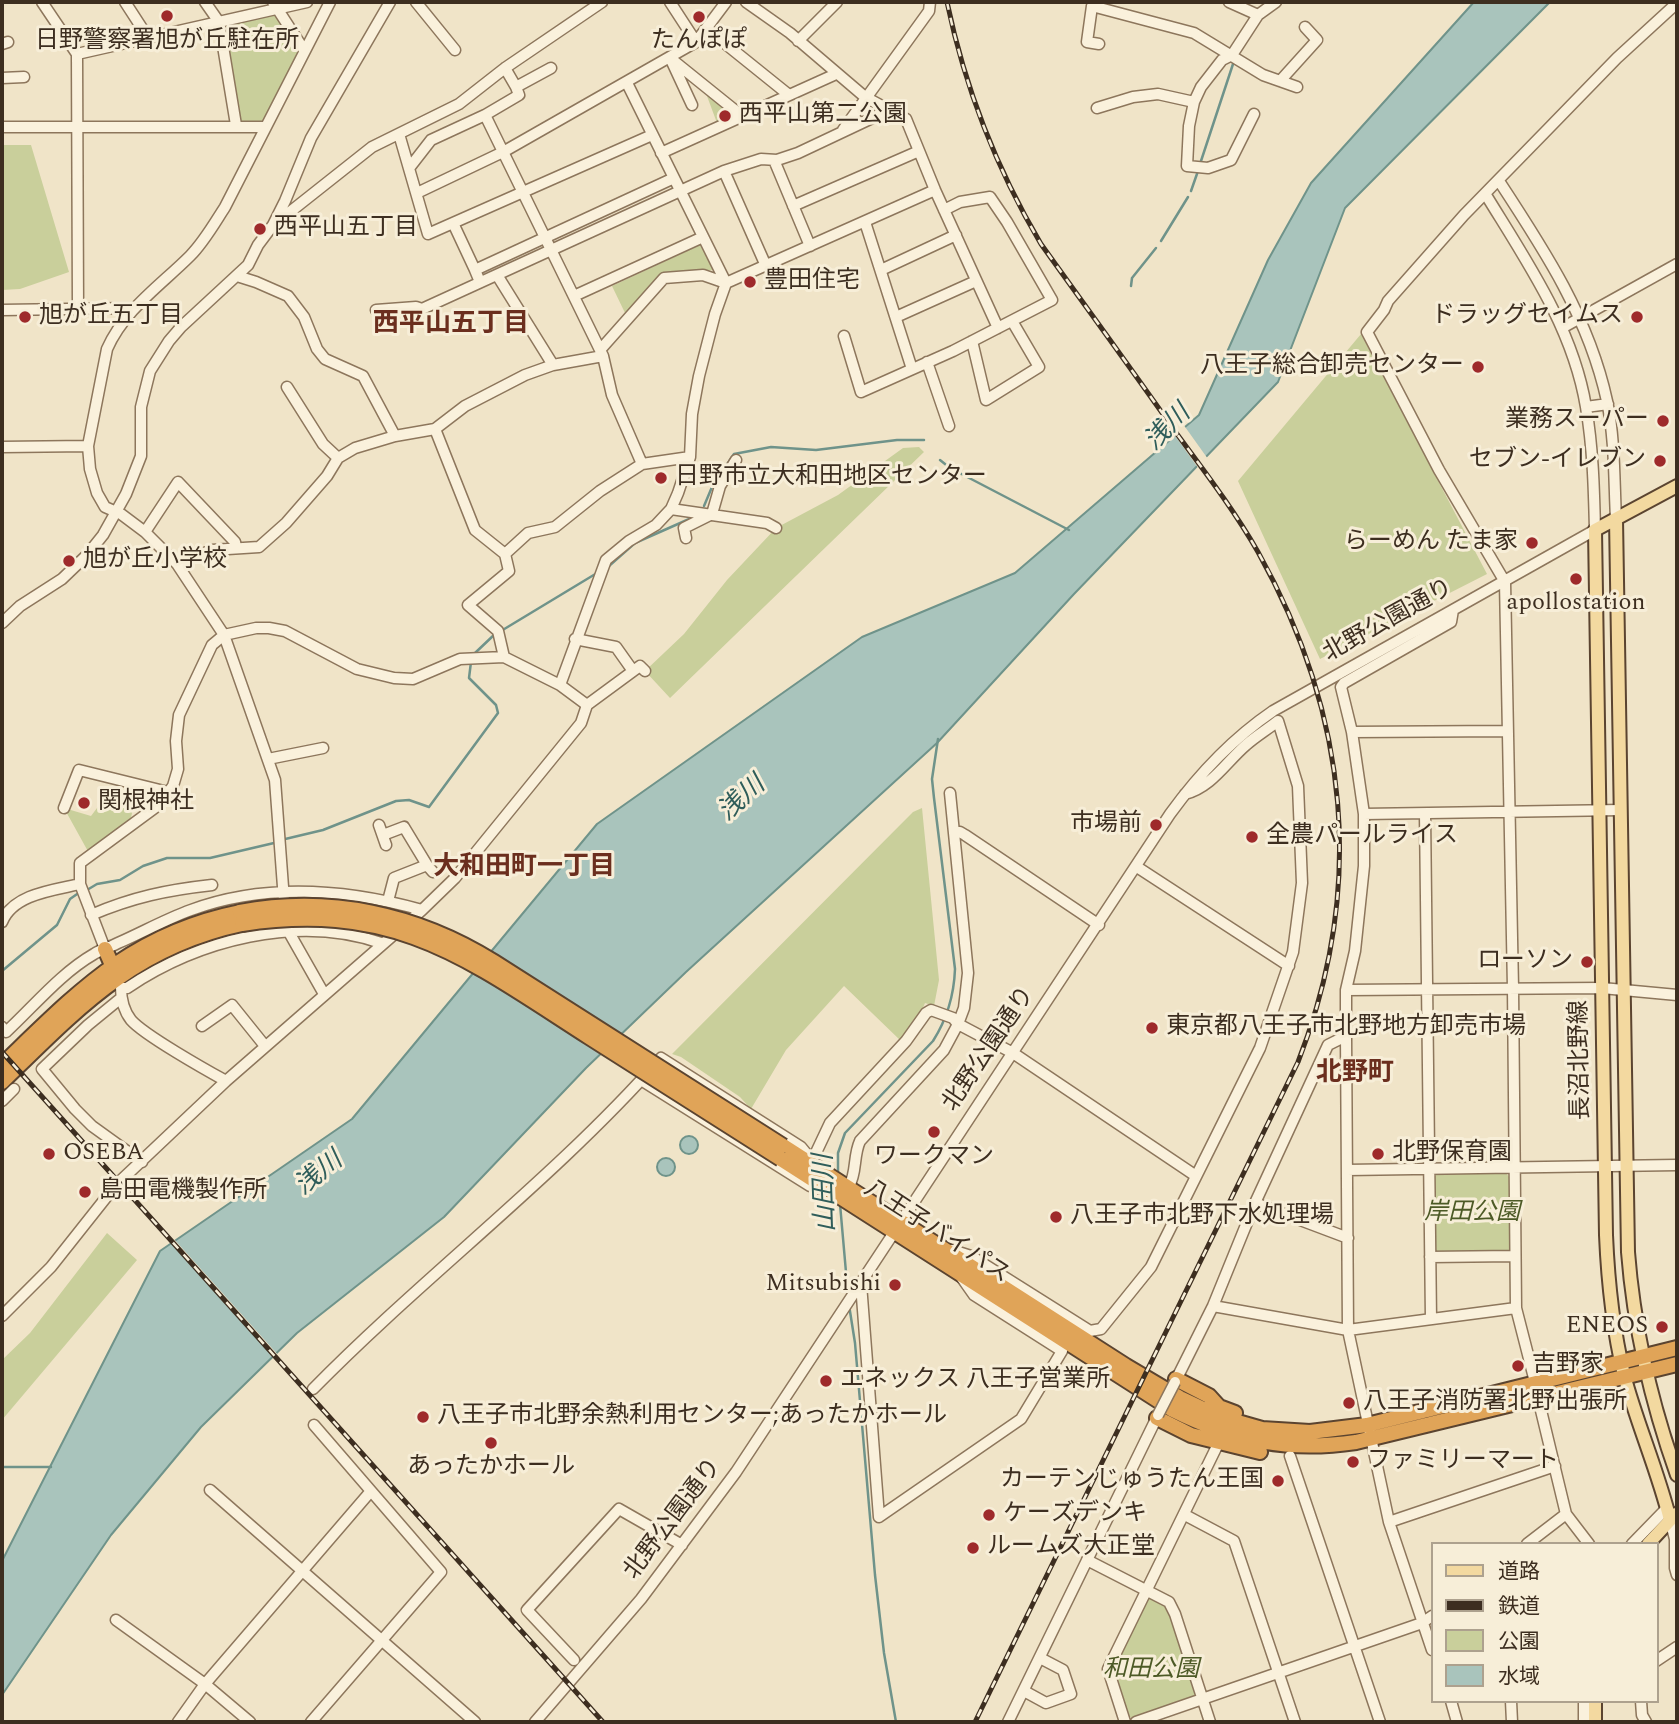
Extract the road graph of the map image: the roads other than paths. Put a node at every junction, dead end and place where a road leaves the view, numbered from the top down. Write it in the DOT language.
graph roads {
  1 [pos="42,2"];
  2 [pos="125,2"];
  3 [pos="205,2"];
  4 [pos="307,2"];
  5 [pos="330,2"];
  6 [pos="390,2"];
  7 [pos="416,2"];
  8 [pos="602,2"];
  9 [pos="670,2"];
  10 [pos="726,2"];
  11 [pos="746,2"];
  12 [pos="840,2"];
  13 [pos="939,2"];
  14 [pos="1229,2"];
  15 [pos="1276,2"];
  16 [pos="1677,3"];
  17 [pos="275,5"];
  18 [pos="930,7"];
  19 [pos="1258,15"];
  20 [pos="219,22"];
  21 [pos="1305,27"];
  22 [pos="707,29"];
  23 [pos="149,39"];
  24 [pos="798,41"];
  25 [pos="696,42"];
  26 [pos="1099,44"];
  27 [pos="304,50"];
  28 [pos="455,50"];
  29 [pos="77,54"];
  30 [pos="1231,55"];
  31 [pos="670,58"];
  32 [pos="505,68"];
  33 [pos="551,68"];
  34 [pos="836,74"];
  35 [pos="24,77"];
  36 [pos="2,78"];
  37 [pos="1280,81"];
  38 [pos="627,83"];
  39 [pos="516,87"];
  40 [pos="1297,87"];
  41 [pos="789,95"];
  42 [pos="865,97"];
  43 [pos="1194,102"];
  44 [pos="692,105"];
  45 [pos="1097,108"];
  46 [pos="887,111"];
  47 [pos="1254,114"];
  48 [pos="485,115"];
  49 [pos="742,116"];
  50 [pos="236,125"];
  51 [pos="78,126"];
  52 [pos="2,127"];
  53 [pos="265,127"];
  54 [pos="842,132"];
  55 [pos="399,134"];
  56 [pos="652,135"];
  57 [pos="919,150"];
  58 [pos="503,152"];
  59 [pos="661,153"];
  60 [pos="774,160"];
  61 [pos="410,167"];
  62 [pos="724,171"];
  63 [pos="674,178"];
  64 [pos="1499,181"];
  65 [pos="935,190"];
  66 [pos="681,192"];
  67 [pos="417,193"];
  68 [pos="524,194"];
  69 [pos="1486,195"];
  70 [pos="793,206"];
  71 [pos="944,210"];
  72 [pos="865,222"];
  73 [pos="453,223"];
  74 [pos="273,225"];
  75 [pos="956,235"];
  76 [pos="545,237"];
  77 [pos="703,237"];
  78 [pos="810,246"];
  79 [pos="552,252"];
  80 [pos="1677,264"];
  81 [pos="766,266"];
  82 [pos="475,270"];
  83 [pos="881,270"];
  84 [pos="497,275"];
  85 [pos="237,276"];
  86 [pos="976,281"];
  87 [pos="480,282"];
  88 [pos="726,283"];
  89 [pos="574,296"];
  90 [pos="135,308"];
  91 [pos="78,309"];
  92 [pos="2,310"];
  93 [pos="376,310"];
  94 [pos="896,317"];
  95 [pos="1581,318"];
  96 [pos="1012,321"];
  97 [pos="998,328"];
  98 [pos="1562,328"];
  99 [pos="844,335"];
  100 [pos="972,341"];
  101 [pos="602,353"];
  102 [pos="927,362"];
  103 [pos="553,365"];
  104 [pos="912,369"];
  105 [pos="287,387"];
  106 [pos="1608,404"];
  107 [pos="1586,408"];
  108 [pos="949,426"];
  109 [pos="435,429"];
  110 [pos="395,436"];
  111 [pos="88,446"];
  112 [pos="2,447"];
  113 [pos="690,457"];
  114 [pos="338,458"];
  115 [pos="736,460"];
  116 [pos="642,464"];
  117 [pos="1593,478"];
  118 [pos="1614,478"];
  119 [pos="1677,486"];
  120 [pos="671,509"];
  121 [pos="115,513"];
  122 [pos="712,514"];
  123 [pos="1616,519"];
  124 [pos="776,528"];
  125 [pos="1595,530"];
  126 [pos="145,532"];
  127 [pos="686,538"];
  128 [pos="236,547"];
  129 [pos="505,554"];
  130 [pos="177,564"];
  131 [pos="1596,572"];
  132 [pos="1617,572"];
  133 [pos="1505,582"];
  134 [pos="1453,610"];
  135 [pos="2,623"];
  136 [pos="224,635"];
  137 [pos="575,639"];
  138 [pos="504,657"];
  139 [pos="633,671"];
  140 [pos="645,671"];
  141 [pos="559,685"];
  142 [pos="587,705"];
  143 [pos="1507,731"];
  144 [pos="1352,732"];
  145 [pos="323,748"];
  146 [pos="268,759"];
  147 [pos="168,792"];
  148 [pos="950,793"];
  149 [pos="1185,794"];
  150 [pos="64,808"];
  151 [pos="1621,810"];
  152 [pos="1599,811"];
  153 [pos="1508,812"];
  154 [pos="1364,814"];
  155 [pos="1425,814"];
  156 [pos="954,833"];
  157 [pos="383,835"];
  158 [pos="1137,867"];
  159 [pos="80,884"];
  160 [pos="212,885"];
  161 [pos="283,891"];
  162 [pos="388,901"];
  163 [pos="422,910"];
  164 [pos="91,915"];
  165 [pos="241,918"];
  166 [pos="2,922"];
  167 [pos="1099,925"];
  168 [pos="224,928"];
  169 [pos="289,932"];
  170 [pos="382,943"];
  171 [pos="105,949"];
  172 [pos="112,965"];
  173 [pos="1289,966"];
  174 [pos="1513,988"];
  175 [pos="1602,988"];
  176 [pos="1623,988"];
  177 [pos="1427,989"];
  178 [pos="1346,990"];
  179 [pos="121,993"];
  180 [pos="324,994"];
  181 [pos="1677,995"];
  182 [pos="956,1021"];
  183 [pos="202,1026"];
  184 [pos="2,1027"];
  185 [pos="1346,1036"];
  186 [pos="40,1045"];
  187 [pos="265,1046"];
  188 [pos="1013,1053"];
  189 [pos="2,1065"];
  190 [pos="641,1080"];
  191 [pos="226,1081"];
  192 [pos="8,1085"];
  193 [pos="2,1101"];
  194 [pos="782,1153"];
  195 [pos="142,1162"];
  196 [pos="1677,1165"];
  197 [pos="819,1166"];
  198 [pos="1514,1166"];
  199 [pos="1626,1166"];
  200 [pos="1605,1167"];
  201 [pos="1429,1168"];
  202 [pos="1347,1170"];
  203 [pos="1196,1176"];
  204 [pos="848,1185"];
  205 [pos="830,1191"];
  206 [pos="1255,1203"];
  207 [pos="902,1221"];
  208 [pos="894,1233"];
  209 [pos="1348,1238"];
  210 [pos="946,1249"];
  211 [pos="1514,1256"];
  212 [pos="1430,1257"];
  213 [pos="962,1276"];
  214 [pos="858,1288"];
  215 [pos="1213,1306"];
  216 [pos="1516,1308"];
  217 [pos="2,1316"];
  218 [pos="1635,1318"];
  219 [pos="1431,1319"];
  220 [pos="1614,1324"];
  221 [pos="1348,1331"];
  222 [pos="1677,1348"];
  223 [pos="1642,1356"];
  224 [pos="1621,1361"];
  225 [pos="1677,1364"];
  226 [pos="1646,1372"];
  227 [pos="1625,1377"];
  228 [pos="1176,1380"];
  229 [pos="1535,1382"];
  230 [pos="313,1389"];
  231 [pos="1538,1398"];
  232 [pos="1157,1417"];
  233 [pos="314,1425"];
  234 [pos="1369,1432"];
  235 [pos="1219,1442"];
  236 [pos="1290,1456"];
  237 [pos="1555,1466"];
  238 [pos="1677,1475"];
  239 [pos="209,1490"];
  240 [pos="371,1492"];
  241 [pos="1672,1513"];
  242 [pos="1566,1514"];
  243 [pos="1185,1515"];
  244 [pos="1388,1522"];
  245 [pos="1530,1542"];
  246 [pos="1588,1542"];
  247 [pos="1635,1542"];
  248 [pos="1650,1542"];
  249 [pos="682,1545"];
  250 [pos="1087,1560"];
  251 [pos="302,1571"];
  252 [pos="1677,1575"];
  253 [pos="1147,1590"];
  254 [pos="1430,1617"];
  255 [pos="116,1620"];
  256 [pos="1422,1623"];
  257 [pos="382,1641"];
  258 [pos="1430,1645"];
  259 [pos="1354,1646"];
  260 [pos="1677,1647"];
  261 [pos="1040,1658"];
  262 [pos="574,1660"];
  263 [pos="1658,1660"];
  264 [pos="1279,1672"];
  265 [pos="205,1684"];
  266 [pos="1024,1691"];
  267 [pos="1202,1698"];
  268 [pos="1452,1703"];
  269 [pos="1511,1703"];
  270 [pos="1584,1703"];
  271 [pos="1595,1703"];
  272 [pos="1641,1703"];
  273 [pos="468,1720"];
  274 [pos="178,1722"];
  275 [pos="250,1722"];
  276 [pos="311,1722"];
  277 [pos="536,1722"];
  278 [pos="1008,1722"];
  279 [pos="1125,1722"];
  280 [pos="1136,1722"];
  281 [pos="1210,1722"];
  282 [pos="1295,1722"];
  283 [pos="1379,1722"];
  284 [pos="1457,1722"];
  285 [pos="1512,1722"];
  286 [pos="1584,1722"];
  287 [pos="1595,1722"];
  288 [pos="1646,1722"];
  1 -- 29 [label="street"];
  2 -- 23 [label="street"];
  3 -- 20 [label="street"];
  4 -- 17 [label="street"];
  5 -- 27 [label="street"];
  6 -- 74 [label="street"];
  7 -- 28 [label="street"];
  8 -- 32 [label="street"];
  9 -- 25 [label="street"];
  10 -- 22 [label="street"];
  11 -- 24 [label="street"];
  12 -- 24 [label="street"];
  13 -- 18 [label="street"];
  14 -- 19 [label="street"];
  15 -- 19 [label="street"];
  16 -- 64 [label="street"];
  17 -- 20 [label="street"];
  17 -- 27 [label="street"];
  18 -- 42 [label="street"];
  19 -- 30 [label="street"];
  20 -- 23 [label="street"];
  20 -- 50 [label="street"];
  21 -- 37 [label="street"];
  22 -- 25 [label="street"];
  22 -- 41 [label="street"];
  23 -- 29 [label="street"];
  24 -- 34 [label="street"];
  25 -- 31 [label="street"];
  26 -- 30 [label="street"];
  27 -- 53 [label="street"];
  29 -- 51 [label="street"];
  30 -- 37 [label="street"];
  30 -- 43 [label="street"];
  31 -- 38 [label="street"];
  31 -- 44 [label="street"];
  31 -- 49 [label="street"];
  32 -- 39 [label="street"];
  32 -- 55 [label="street"];
  33 -- 39 [label="street"];
  34 -- 41 [label="street"];
  34 -- 42 [label="street"];
  35 -- 36 [label="street"];
  37 -- 40 [label="street"];
  38 -- 56 [label="street"];
  38 -- 58 [label="street"];
  39 -- 48 [label="street"];
  41 -- 49 [label="street"];
  42 -- 46 [label="street"];
  42 -- 54 [label="street"];
  43 -- 45 [label="street"];
  43 -- 47 [label="street"];
  46 -- 54 [label="street"];
  46 -- 57 [label="street"];
  48 -- 58 [label="street"];
  48 -- 61 [label="street"];
  49 -- 59 [label="street"];
  50 -- 51 [label="street"];
  50 -- 53 [label="street"];
  51 -- 52 [label="street"];
  51 -- 91 [label="street"];
  53 -- 90 [label="street"];
  54 -- 60 [label="street"];
  55 -- 61 [label="street"];
  55 -- 74 [label="street"];
  56 -- 59 [label="street"];
  56 -- 68 [label="street"];
  57 -- 65 [label="street"];
  57 -- 70 [label="street"];
  58 -- 67 [label="street"];
  58 -- 68 [label="street"];
  59 -- 63 [label="street"];
  60 -- 62 [label="street"];
  60 -- 70 [label="street"];
  61 -- 67 [label="street"];
  62 -- 66 [label="street"];
  62 -- 81 [label="street"];
  63 -- 66 [label="street"];
  63 -- 76 [label="street"];
  64 -- 69 [label="street"];
  64 -- 95 [label="street"];
  65 -- 71 [label="street"];
  65 -- 72 [label="street"];
  66 -- 77 [label="street"];
  66 -- 79 [label="street"];
  67 -- 73 [label="street"];
  68 -- 73 [label="street"];
  68 -- 76 [label="street"];
  69 -- 98 [label="street"];
  69 -- 133 [label="street"];
  70 -- 78 [label="street"];
  71 -- 75 [label="street"];
  71 -- 96 [label="street"];
  72 -- 78 [label="street"];
  72 -- 83 [label="street"];
  73 -- 82 [label="street"];
  74 -- 85 [label="street"];
  75 -- 83 [label="street"];
  75 -- 86 [label="street"];
  76 -- 79 [label="street"];
  76 -- 82 [label="street"];
  77 -- 88 [label="street"];
  77 -- 89 [label="street"];
  78 -- 81 [label="street"];
  79 -- 84 [label="street"];
  79 -- 89 [label="street"];
  80 -- 95 [label="street"];
  81 -- 88 [label="street"];
  82 -- 87 [label="street"];
  83 -- 94 [label="street"];
  84 -- 87 [label="street"];
  84 -- 103 [label="street"];
  85 -- 110 [label="street"];
  85 -- 121 [label="street"];
  86 -- 94 [label="street"];
  86 -- 97 [label="street"];
  87 -- 93 [label="street"];
  88 -- 101 [label="street"];
  88 -- 113 [label="street"];
  89 -- 101 [label="street"];
  90 -- 91 [label="street"];
  90 -- 111 [label="street"];
  91 -- 92 [label="street"];
  94 -- 104 [label="street"];
  95 -- 98 [label="street"];
  95 -- 106 [label="street"];
  96 -- 97 [label="street"];
  96 -- 100 [label="street"];
  97 -- 100 [label="street"];
  98 -- 107 [label="street"];
  99 -- 104 [label="street"];
  100 -- 102 [label="street"];
  101 -- 103 [label="street"];
  101 -- 116 [label="street"];
  102 -- 104 [label="street"];
  102 -- 108 [label="street"];
  103 -- 109 [label="street"];
  105 -- 114 [label="street"];
  106 -- 107 [label="street"];
  106 -- 118 [label="street"];
  107 -- 117 [label="street"];
  109 -- 110 [label="street"];
  109 -- 129 [label="street"];
  110 -- 114 [label="street"];
  111 -- 112 [label="street"];
  111 -- 121 [label="street"];
  113 -- 116 [label="street"];
  113 -- 120 [label="street"];
  114 -- 128 [label="street"];
  115 -- 122 [label="street"];
  116 -- 129 [label="street"];
  117 -- 118 [label="street"];
  117 -- 125 [label="street"];
  118 -- 123 [label="street"];
  119 -- 123 [label="main road"];
  120 -- 122 [label="street"];
  120 -- 137 [label="street"];
  121 -- 126 [label="street"];
  121 -- 135 [label="street"];
  122 -- 124 [label="street"];
  122 -- 127 [label="street"];
  123 -- 125 [label="main road"];
  123 -- 132 [label="main road, 長沼北野線"];
  125 -- 131 [label="main road, 長沼北野線"];
  125 -- 133 [label="street, 北野公園通り"];
  126 -- 128 [label="street"];
  126 -- 130 [label="street"];
  128 -- 130 [label="street"];
  129 -- 138 [label="street"];
  130 -- 136 [label="street"];
  131 -- 132 [label="main road"];
  131 -- 152 [label="main road, 長沼北野線"];
  132 -- 151 [label="main road, 長沼北野線"];
  133 -- 134 [label="street, 北野公園通り"];
  133 -- 143 [label="street"];
  134 -- 144 [label="street"];
  134 -- 149 [label="street, 北野公園通り"];
  136 -- 138 [label="street"];
  136 -- 146 [label="street"];
  136 -- 147 [label="street"];
  137 -- 139 [label="street"];
  137 -- 141 [label="street"];
  138 -- 141 [label="street"];
  139 -- 140 [label="street"];
  139 -- 142 [label="street"];
  141 -- 142 [label="street"];
  142 -- 163 [label="street"];
  143 -- 144 [label="street"];
  143 -- 153 [label="street"];
  144 -- 154 [label="street"];
  145 -- 146 [label="street"];
  146 -- 161 [label="street"];
  147 -- 150 [label="street"];
  147 -- 159 [label="street"];
  148 -- 156 [label="street"];
  149 -- 158 [label="street, 北野公園通り"];
  149 -- 173 [label="street"];
  151 -- 152 [label="street"];
  151 -- 176 [label="main road, 長沼北野線"];
  152 -- 153 [label="street"];
  152 -- 175 [label="main road, 長沼北野線"];
  153 -- 155 [label="street"];
  153 -- 174 [label="street"];
  154 -- 155 [label="street"];
  154 -- 178 [label="street"];
  155 -- 177 [label="street"];
  156 -- 167 [label="street"];
  156 -- 182 [label="street"];
  157 -- 162 [label="street"];
  158 -- 167 [label="street, 北野公園通り"];
  158 -- 173 [label="street"];
  159 -- 164 [label="street"];
  159 -- 166 [label="street"];
  160 -- 164 [label="street"];
  161 -- 162 [label="street"];
  161 -- 169 [label="street"];
  161 -- 171 [label="street"];
  162 -- 163 [label="street"];
  163 -- 170 [label="street"];
  164 -- 171 [label="street"];
  165 -- 168 [label="highway, 八王子バイパス"];
  165 -- 172 [label="highway, 八王子バイパス"];
  165 -- 194 [label="highway, 八王子バイパス, bridge"];
  167 -- 188 [label="street, 北野公園通り"];
  168 -- 179 [label="highway"];
  168 -- 186 [label="highway, 八王子バイパス"];
  169 -- 170 [label="street"];
  169 -- 179 [label="street"];
  169 -- 180 [label="street"];
  170 -- 180 [label="street"];
  171 -- 172 [label="highway"];
  171 -- 184 [label="street"];
  172 -- 189 [label="highway, 八王子バイパス"];
  173 -- 203 [label="street"];
  174 -- 175 [label="street"];
  174 -- 177 [label="street"];
  174 -- 198 [label="street"];
  175 -- 176 [label="street"];
  175 -- 200 [label="main road, 長沼北野線"];
  176 -- 181 [label="street"];
  176 -- 199 [label="main road, 長沼北野線"];
  177 -- 178 [label="street"];
  177 -- 201 [label="street"];
  178 -- 185 [label="street"];
  179 -- 186 [label="highway"];
  179 -- 191 [label="street"];
  179 -- 195 [label="street"];
  180 -- 187 [label="street"];
  182 -- 188 [label="street"];
  182 -- 197 [label="street"];
  182 -- 204 [label="street"];
  183 -- 187 [label="street"];
  185 -- 202 [label="street"];
  185 -- 206 [label="street"];
  186 -- 192 [label="highway, 八王子バイパス"];
  187 -- 191 [label="street"];
  188 -- 203 [label="street"];
  188 -- 207 [label="street, 北野公園通り"];
  190 -- 197 [label="street"];
  190 -- 205 [label="street"];
  190 -- 230 [label="street"];
  191 -- 195 [label="street"];
  192 -- 193 [label="street"];
  194 -- 197 [label="highway, 八王子バイパス"];
  194 -- 205 [label="highway, 八王子バイパス"];
  195 -- 217 [label="street"];
  196 -- 199 [label="street"];
  197 -- 204 [label="highway, 八王子バイパス"];
  198 -- 200 [label="street"];
  198 -- 201 [label="street"];
  198 -- 211 [label="street"];
  199 -- 200 [label="street"];
  199 -- 218 [label="main road, 長沼北野線"];
  200 -- 220 [label="main road, 長沼北野線"];
  201 -- 202 [label="street"];
  201 -- 212 [label="street"];
  202 -- 209 [label="street"];
  203 -- 210 [label="street"];
  204 -- 207 [label="highway, 八王子バイパス"];
  205 -- 208 [label="highway, 八王子バイパス"];
  206 -- 209 [label="street"];
  206 -- 215 [label="street"];
  207 -- 208 [label="street, 北野公園通り"];
  207 -- 210 [label="highway, 八王子バイパス"];
  208 -- 213 [label="highway, 八王子バイパス"];
  208 -- 214 [label="street, 北野公園通り"];
  209 -- 221 [label="street"];
  210 -- 234 [label="highway, 八王子バイパス"];
  211 -- 212 [label="street"];
  211 -- 216 [label="street"];
  212 -- 219 [label="street"];
  213 -- 214 [label="street"];
  213 -- 234 [label="highway, 八王子バイパス"];
  214 -- 249 [label="street, 北野公園通り"];
  215 -- 221 [label="street"];
  215 -- 228 [label="street"];
  216 -- 219 [label="street"];
  216 -- 229 [label="street"];
  218 -- 220 [label="main road"];
  218 -- 223 [label="main road, 長沼北野線"];
  219 -- 221 [label="street"];
  220 -- 224 [label="main road, 長沼北野線"];
  221 -- 234 [label="street"];
  222 -- 223 [label="highway, 八王子バイパス"];
  223 -- 224 [label="highway, 八王子バイパス"];
  223 -- 226 [label="main road, 長沼北野線"];
  224 -- 227 [label="main road, 長沼北野線"];
  224 -- 229 [label="highway, 八王子バイパス"];
  225 -- 226 [label="highway, 八王子バイパス"];
  226 -- 227 [label="highway, 八王子バイパス"];
  226 -- 238 [label="main road, 長沼北野線"];
  227 -- 231 [label="highway, 八王子バイパス"];
  227 -- 241 [label="main road, 長沼北野線"];
  228 -- 232 [label="street, bridge"];
  228 -- 234 [label="highway"];
  229 -- 234 [label="highway, 八王子バイパス"];
  231 -- 234 [label="highway, 八王子バイパス"];
  231 -- 237 [label="street"];
  232 -- 235 [label="highway"];
  232 -- 250 [label="street"];
  233 -- 240 [label="street"];
  234 -- 236 [label="highway"];
  234 -- 244 [label="street"];
  235 -- 236 [label="highway"];
  235 -- 243 [label="street"];
  236 -- 259 [label="street"];
  237 -- 242 [label="street"];
  237 -- 244 [label="street"];
  239 -- 251 [label="street"];
  240 -- 251 [label="street"];
  240 -- 257 [label="street"];
  241 -- 247 [label="street"];
  241 -- 248 [label="main road"];
  241 -- 252 [label="street"];
  242 -- 245 [label="street"];
  242 -- 246 [label="street"];
  243 -- 253 [label="street"];
  243 -- 264 [label="street"];
  244 -- 256 [label="street"];
  249 -- 262 [label="street"];
  249 -- 277 [label="street, 北野公園通り"];
  250 -- 253 [label="street"];
  250 -- 261 [label="street"];
  251 -- 257 [label="street"];
  251 -- 265 [label="street"];
  253 -- 267 [label="street"];
  253 -- 279 [label="street"];
  254 -- 256 [label="street"];
  255 -- 265 [label="street"];
  256 -- 258 [label="street"];
  256 -- 259 [label="street"];
  257 -- 273 [label="street"];
  257 -- 276 [label="street"];
  259 -- 264 [label="street"];
  259 -- 283 [label="street"];
  260 -- 263 [label="street"];
  261 -- 266 [label="street"];
  261 -- 266 [label="street"];
  264 -- 267 [label="street"];
  264 -- 282 [label="street"];
  265 -- 274 [label="street"];
  265 -- 275 [label="street"];
  266 -- 278 [label="street"];
  267 -- 280 [label="street"];
  267 -- 281 [label="street"];
  268 -- 284 [label="street"];
  269 -- 285 [label="street"];
  270 -- 286 [label="street"];
  271 -- 287 [label="main road"];
  272 -- 288 [label="street"];
}
